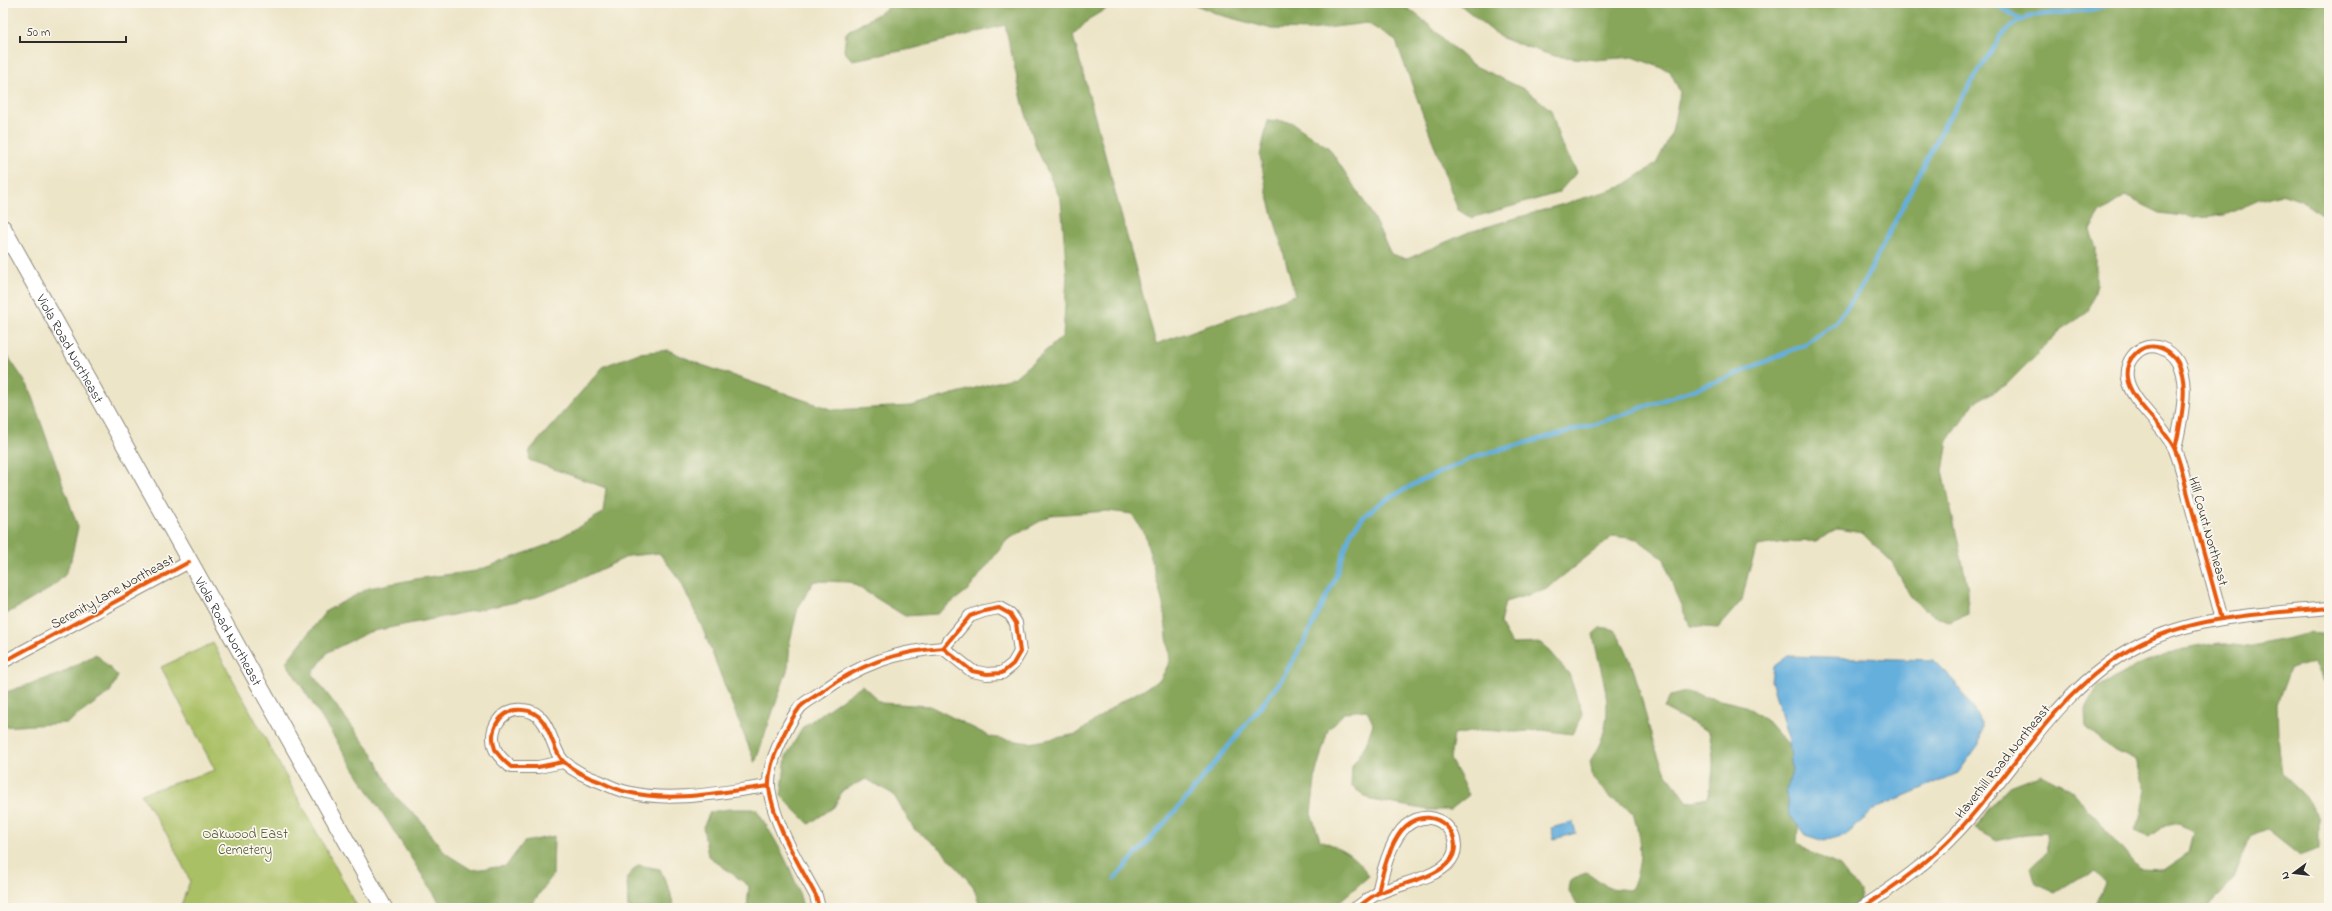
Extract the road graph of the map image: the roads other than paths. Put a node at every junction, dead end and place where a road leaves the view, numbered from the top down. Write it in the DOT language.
graph roads {
  1 [pos="3,228"];
  2 [pos="2175,449"];
  3 [pos="189,562"];
  4 [pos="2329,608"];
  5 [pos="2222,619"];
  6 [pos="943,648"];
  7 [pos="3,662"];
  8 [pos="563,762"];
  9 [pos="769,786"];
  10 [pos="1378,893"];
  11 [pos="384,908"];
  12 [pos="819,908"];
  13 [pos="1356,908"];
  14 [pos="1861,908"];
  1 -- 3 [label="main road, Viola Road Northeast"];
  2 -- 2 [label="street, Hill Court Northeast"];
  2 -- 5 [label="street, Hill Court Northeast"];
  3 -- 7 [label="street, Serenity Lane Northeast"];
  3 -- 11 [label="main road, Viola Road Northeast"];
  4 -- 5 [label="street, Haverhill Road Northeast"];
  5 -- 14 [label="street, Haverhill Road Northeast"];
  6 -- 6 [label="street"];
  6 -- 9 [label="street"];
  8 -- 8 [label="street"];
  8 -- 9 [label="street"];
  9 -- 12 [label="street"];
  10 -- 10 [label="street"];
  10 -- 13 [label="street"];
}
